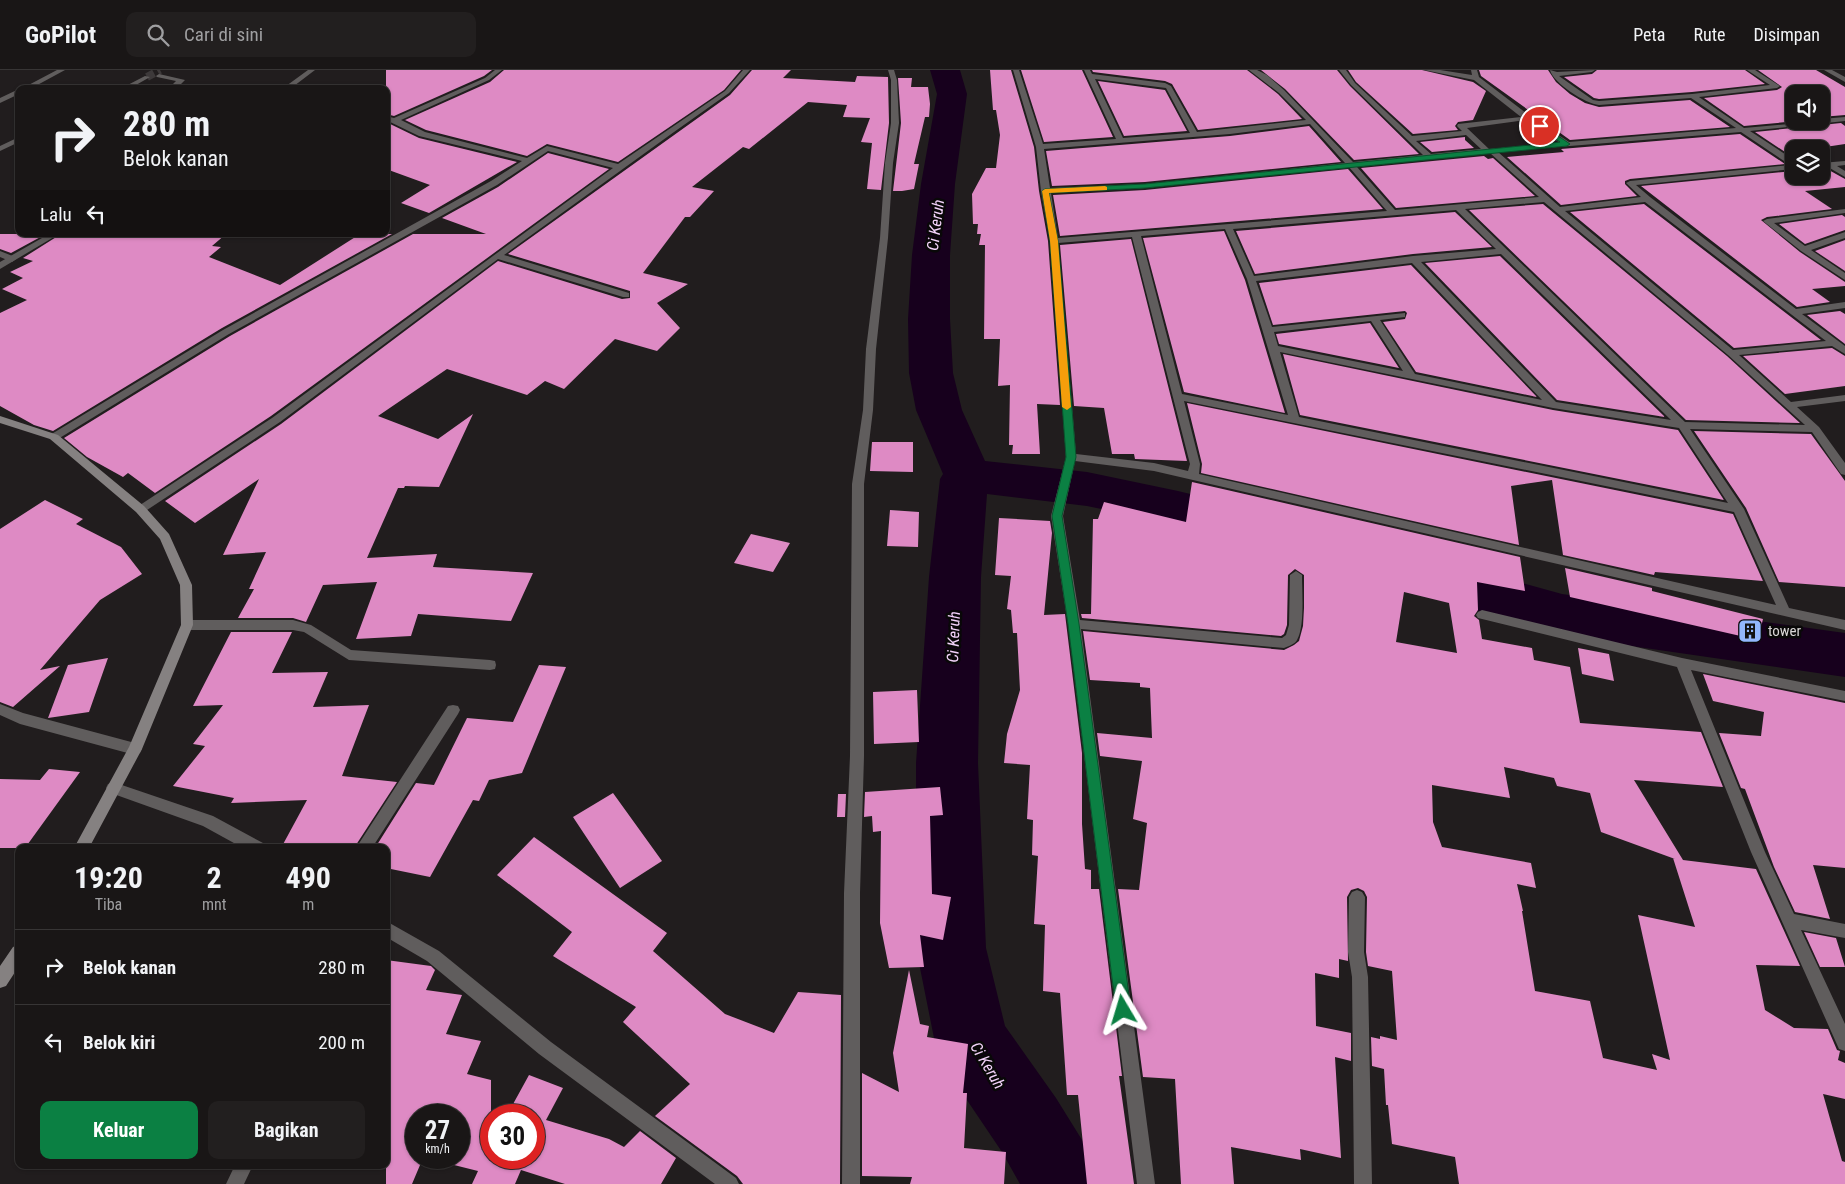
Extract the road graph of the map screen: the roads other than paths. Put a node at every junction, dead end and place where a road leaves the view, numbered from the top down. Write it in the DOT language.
graph roads {
  1 [pos="62,70"];
  2 [pos="312,70"];
  3 [pos="499,70"];
  4 [pos="747,70"];
  5 [pos="891,70"];
  6 [pos="1016,70"];
  7 [pos="1252,70"];
  8 [pos="1342,70"];
  9 [pos="1427,70"];
  10 [pos="1474,70"];
  11 [pos="1592,70"];
  12 [pos="1750,70"];
  13 [pos="1827,70"];
  14 [pos="1554,72"];
  15 [pos="1088,73"];
  16 [pos="159,76"];
  17 [pos="147,77"];
  18 [pos="1476,78"];
  19 [pos="1845,80"];
  20 [pos="32,85"];
  21 [pos="131,85"];
  22 [pos="176,85"];
  23 [pos="291,85"];
  24 [pos="15,94"];
  25 [pos="1692,96"];
  26 [pos="0,101"];
  27 [pos="1527,118"];
  28 [pos="390,119"];
  29 [pos="1845,119"];
  30 [pos="395,120"];
  31 [pos="1312,122"];
  32 [pos="1742,130"];
  33 [pos="1468,133"];
  34 [pos="1194,134"];
  35 [pos="1409,139"];
  36 [pos="1120,140"];
  37 [pos="15,141"];
  38 [pos="1567,144"];
  39 [pos="1040,147"];
  40 [pos="0,149"];
  41 [pos="1489,151"];
  42 [pos="1429,157"];
  43 [pos="526,160"];
  44 [pos="1785,160"];
  45 [pos="1845,163"];
  46 [pos="1830,164"];
  47 [pos="1351,166"];
  48 [pos="1785,167"];
  49 [pos="1830,167"];
  50 [pos="619,168"];
  51 [pos="1845,175"];
  52 [pos="1045,191"];
  53 [pos="1546,198"];
  54 [pos="1647,199"];
  55 [pos="1458,207"];
  56 [pos="1561,209"];
  57 [pos="1845,211"];
  58 [pos="1393,213"];
  59 [pos="1228,226"];
  60 [pos="1136,235"];
  61 [pos="1845,235"];
  62 [pos="51,237"];
  63 [pos="1054,241"];
  64 [pos="1804,249"];
  65 [pos="1503,251"];
  66 [pos="0,254"];
  67 [pos="498,256"];
  68 [pos="12,259"];
  69 [pos="1413,259"];
  70 [pos="0,266"];
  71 [pos="1845,277"];
  72 [pos="1251,279"];
  73 [pos="626,295"];
  74 [pos="1845,305"];
  75 [pos="1793,312"];
  76 [pos="1402,315"];
  77 [pos="1374,319"];
  78 [pos="1269,330"];
  79 [pos="1833,343"];
  80 [pos="1274,348"];
  81 [pos="1845,351"];
  82 [pos="1731,353"];
  83 [pos="1412,376"];
  84 [pos="1176,396"];
  85 [pos="1845,398"];
  86 [pos="1553,406"];
  87 [pos="1789,406"];
  88 [pos="0,419"];
  89 [pos="1295,420"];
  90 [pos="1682,425"];
  91 [pos="1815,429"];
  92 [pos="54,437"];
  93 [pos="1071,457"];
  94 [pos="1845,471"];
  95 [pos="1193,476"];
  96 [pos="140,509"];
  97 [pos="1738,509"];
  98 [pos="1296,575"];
  99 [pos="1785,612"];
  100 [pos="1482,615"];
  101 [pos="1074,624"];
  102 [pos="187,625"];
  103 [pos="1845,625"];
  104 [pos="1682,663"];
  105 [pos="490,665"];
  106 [pos="1845,696"];
  107 [pos="0,709"];
  108 [pos="453,710"];
  109 [pos="135,749"];
  110 [pos="113,788"];
  111 [pos="83,844"];
  112 [pos="250,844"];
  113 [pos="366,844"];
  114 [pos="1357,897"];
  115 [pos="1788,920"];
  116 [pos="390,930"];
  117 [pos="1845,931"];
  118 [pos="15,958"];
  119 [pos="0,980"];
  120 [pos="1845,1043"];
  121 [pos="242,1169"];
  122 [pos="235,1184"];
  123 [pos="730,1184"];
  124 [pos="851,1184"];
  125 [pos="1146,1184"];
  126 [pos="1363,1184"];
  1 -- 20 [label="street"];
  2 -- 23 [label="street"];
  3 -- 30 [label="street"];
  4 -- 50 [label="street"];
  5 -- 124 [label="street"];
  6 -- 39 [label="street"];
  7 -- 31 [label="street"];
  8 -- 35 [label="street"];
  9 -- 18 [label="street"];
  10 -- 18 [label="street"];
  11 -- 14 [label="street"];
  12 -- 25 [label="street"];
  13 -- 19 [label="street"];
  14 -- 25 [label="street"];
  15 -- 34 [label="street"];
  15 -- 36 [label="street"];
  16 -- 22 [label="street"];
  17 -- 21 [label="street"];
  18 -- 27 [label="street"];
  24 -- 26 [label="street"];
  25 -- 32 [label="street"];
  27 -- 33 [label="street"];
  27 -- 38 [label="street"];
  28 -- 30 [label="street"];
  29 -- 32 [label="street"];
  30 -- 43 [label="street"];
  31 -- 34 [label="street"];
  31 -- 47 [label="street"];
  32 -- 38 [label="street"];
  32 -- 44 [label="street"];
  33 -- 35 [label="street"];
  33 -- 41 [label="street"];
  34 -- 36 [label="street"];
  35 -- 42 [label="street"];
  36 -- 39 [label="street"];
  37 -- 40 [label="street"];
  38 -- 41 [label="street"];
  39 -- 52 [label="street"];
  41 -- 42 [label="street"];
  41 -- 53 [label="street"];
  42 -- 47 [label="street"];
  43 -- 50 [label="street"];
  43 -- 92 [label="street"];
  45 -- 46 [label="street"];
  47 -- 52 [label="street"];
  47 -- 58 [label="street"];
  48 -- 54 [label="street"];
  49 -- 51 [label="street"];
  50 -- 67 [label="street"];
  52 -- 63 [label="street"];
  53 -- 55 [label="street"];
  53 -- 56 [label="street"];
  54 -- 56 [label="street"];
  54 -- 75 [label="street"];
  55 -- 58 [label="street"];
  55 -- 65 [label="street"];
  56 -- 82 [label="street"];
  57 -- 64 [label="street"];
  58 -- 59 [label="street"];
  59 -- 60 [label="street"];
  59 -- 72 [label="street"];
  60 -- 63 [label="street"];
  60 -- 84 [label="street"];
  61 -- 64 [label="street"];
  62 -- 68 [label="street"];
  63 -- 93 [label="street"];
  64 -- 71 [label="street"];
  65 -- 69 [label="street"];
  65 -- 90 [label="street"];
  66 -- 68 [label="street"];
  67 -- 73 [label="street"];
  67 -- 96 [label="street"];
  68 -- 70 [label="street"];
  69 -- 72 [label="street"];
  69 -- 86 [label="street"];
  72 -- 78 [label="street"];
  74 -- 75 [label="street"];
  75 -- 79 [label="street"];
  76 -- 77 [label="street"];
  77 -- 78 [label="street"];
  77 -- 83 [label="street"];
  78 -- 80 [label="street"];
  79 -- 81 [label="street"];
  79 -- 82 [label="street"];
  80 -- 83 [label="street"];
  80 -- 89 [label="street"];
  82 -- 87 [label="street"];
  83 -- 86 [label="street"];
  84 -- 89 [label="street"];
  84 -- 95 [label="street"];
  85 -- 87 [label="street"];
  86 -- 90 [label="street"];
  87 -- 91 [label="street"];
  88 -- 92 [label="main road"];
  89 -- 97 [label="street"];
  90 -- 91 [label="street"];
  90 -- 97 [label="street"];
  91 -- 94 [label="street"];
  92 -- 96 [label="main road"];
  93 -- 95 [label="street"];
  93 -- 101 [label="street"];
  95 -- 99 [label="street"];
  96 -- 102 [label="main road"];
  97 -- 99 [label="street"];
  98 -- 101 [label="street"];
  99 -- 103 [label="street"];
  100 -- 104 [label="street"];
  101 -- 125 [label="street"];
  102 -- 105 [label="street"];
  102 -- 109 [label="main road"];
  104 -- 106 [label="street"];
  104 -- 115 [label="street"];
  107 -- 109 [label="street"];
  108 -- 113 [label="street"];
  109 -- 110 [label="main road"];
  110 -- 111 [label="main road"];
  110 -- 112 [label="street"];
  114 -- 126 [label="street"];
  115 -- 117 [label="street"];
  115 -- 120 [label="street"];
  116 -- 123 [label="street"];
  118 -- 119 [label="main road"];
  121 -- 122 [label="street"];
}
